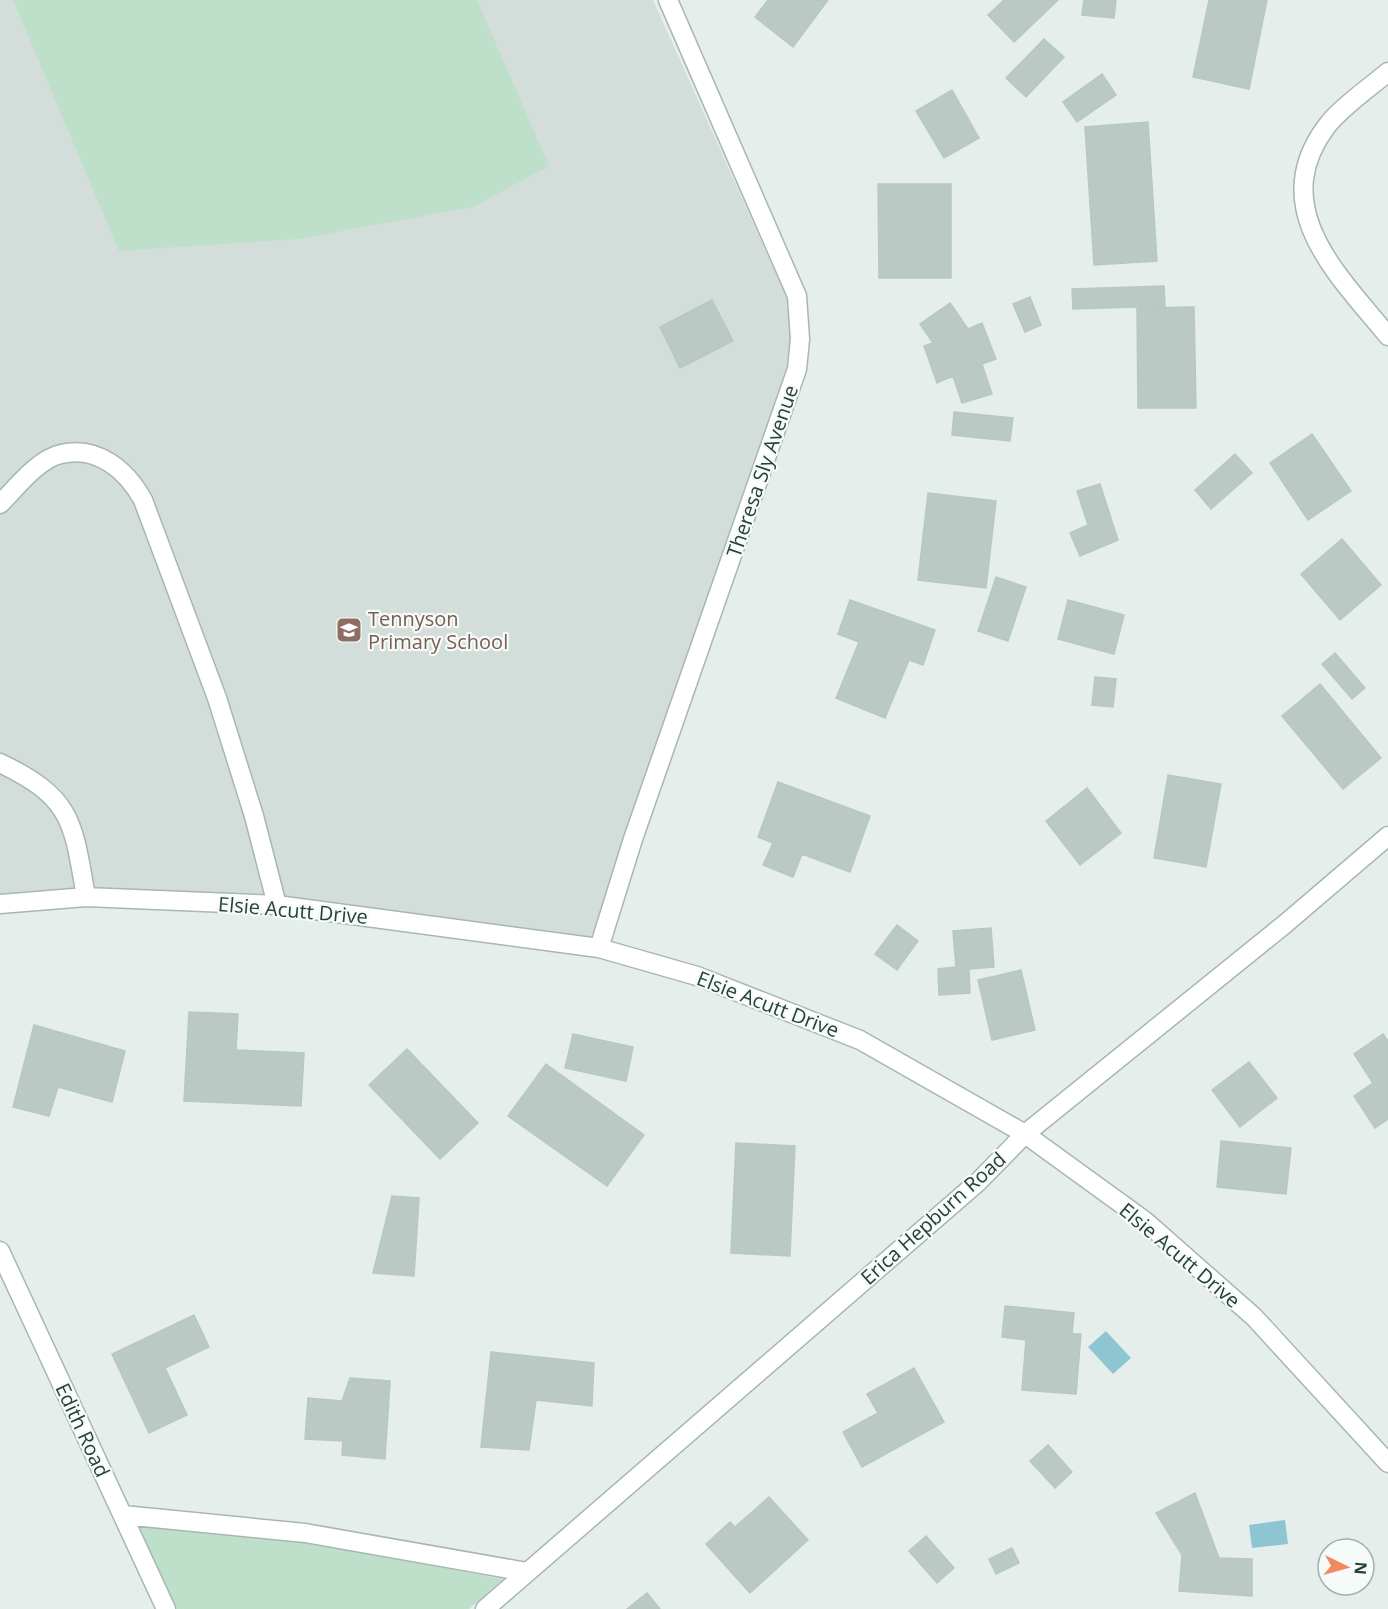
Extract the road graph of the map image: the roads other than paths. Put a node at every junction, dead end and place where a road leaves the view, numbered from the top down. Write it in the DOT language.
graph roads {
  1 [pos="668,0"];
  2 [pos="1388,72"];
  3 [pos="1388,336"];
  4 [pos="0,504"];
  5 [pos="0,763"];
  6 [pos="1388,836"];
  7 [pos="86,897"];
  8 [pos="0,904"];
  9 [pos="278,905"];
  10 [pos="599,948"];
  11 [pos="1025,1134"];
  12 [pos="0,1251"];
  13 [pos="1388,1463"];
  14 [pos="123,1515"];
  15 [pos="527,1572"];
  16 [pos="166,1609"];
  17 [pos="485,1609"];
  1 -- 10 [label="street, Theresa Sly Avenue"];
  2 -- 3 [label="street"];
  4 -- 9 [label="street"];
  5 -- 7 [label="street"];
  6 -- 11 [label="street, Erica Hepburn Road"];
  7 -- 8 [label="street, Elsie Acutt Drive"];
  7 -- 9 [label="street, Elsie Acutt Drive"];
  9 -- 10 [label="street, Elsie Acutt Drive"];
  10 -- 11 [label="street, Elsie Acutt Drive"];
  11 -- 13 [label="street, Elsie Acutt Drive"];
  11 -- 15 [label="street, Erica Hepburn Road"];
  12 -- 14 [label="street, Edith Road"];
  14 -- 15 [label="street"];
  14 -- 16 [label="street, Edith Road"];
  15 -- 17 [label="street, Erica Hepburn Road"];
}
